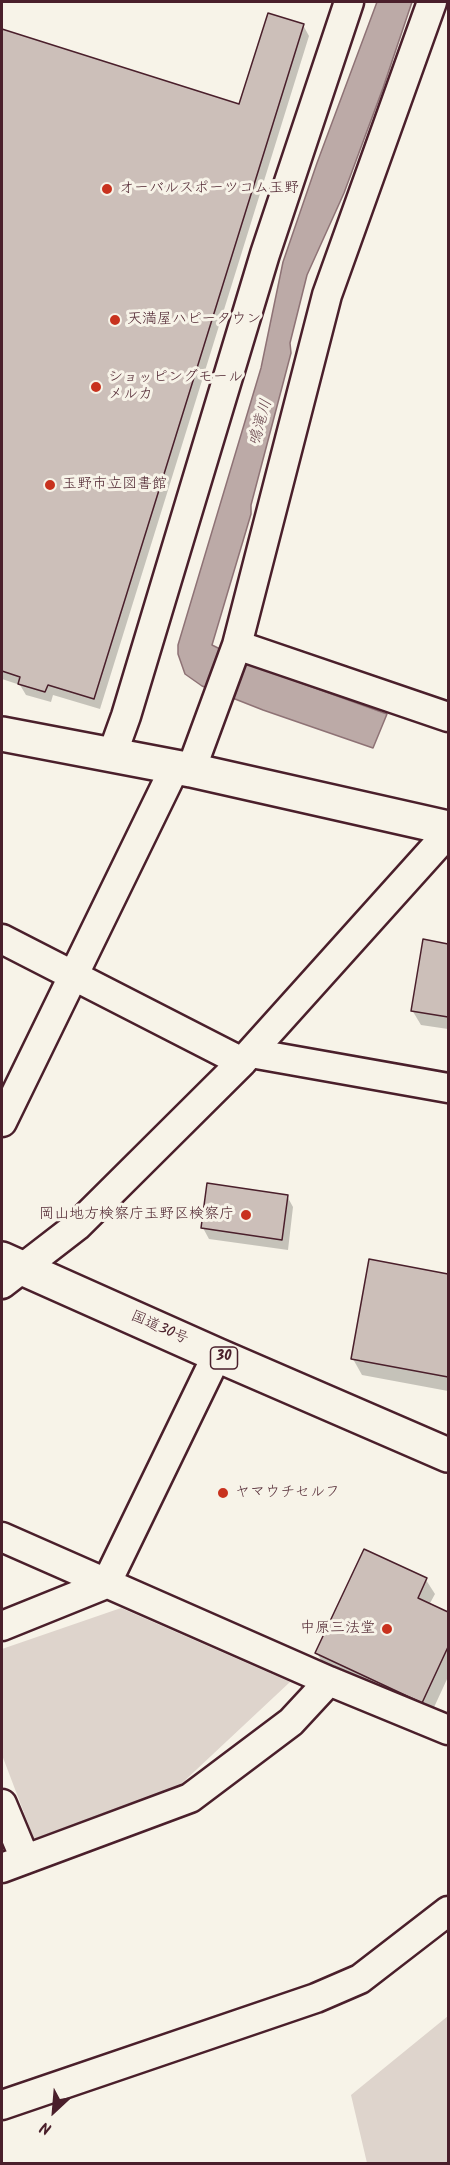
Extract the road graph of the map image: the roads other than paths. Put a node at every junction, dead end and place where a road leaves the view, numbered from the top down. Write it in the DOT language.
graph roads {
  1 [pos="349,2"];
  2 [pos="432,2"];
  3 [pos="235,650"];
  4 [pos="448,717"];
  5 [pos="2,734"];
  6 [pos="112,755"];
  7 [pos="183,769"];
  8 [pos="448,828"];
  9 [pos="448,833"];
  10 [pos="2,939"];
  11 [pos="73,975"];
  12 [pos="247,1057"];
  13 [pos="448,1088"];
  14 [pos="4,1109"];
  15 [pos="9,1270"];
  16 [pos="217,1355"];
  17 [pos="448,1455"];
  18 [pos="2,1537"];
  19 [pos="106,1584"];
  20 [pos="2,1626"];
  21 [pos="329,1681"];
  22 [pos="448,1730"];
  23 [pos="2,1804"];
  24 [pos="13,1864"];
  25 [pos="448,1911"];
  26 [pos="3,2099"];
  1 -- 6 [label="street"];
  2 -- 3 [label="street"];
  3 -- 4 [label="street"];
  3 -- 7 [label="street"];
  5 -- 6 [label="main road"];
  6 -- 7 [label="main road"];
  7 -- 8 [label="main road"];
  7 -- 11 [label="street"];
  9 -- 12 [label="street"];
  10 -- 11 [label="street"];
  11 -- 12 [label="street"];
  11 -- 14 [label="street"];
  12 -- 13 [label="street"];
  12 -- 15 [label="street"];
  15 -- 16 [label="main road, 国道30号 / 30"];
  16 -- 17 [label="main road, 国道30号 / 30"];
  16 -- 19 [label="street"];
  18 -- 19 [label="street"];
  19 -- 20 [label="street"];
  19 -- 21 [label="street"];
  21 -- 22 [label="street"];
  21 -- 24 [label="street"];
  23 -- 24 [label="street"];
  25 -- 26 [label="street"];
}
